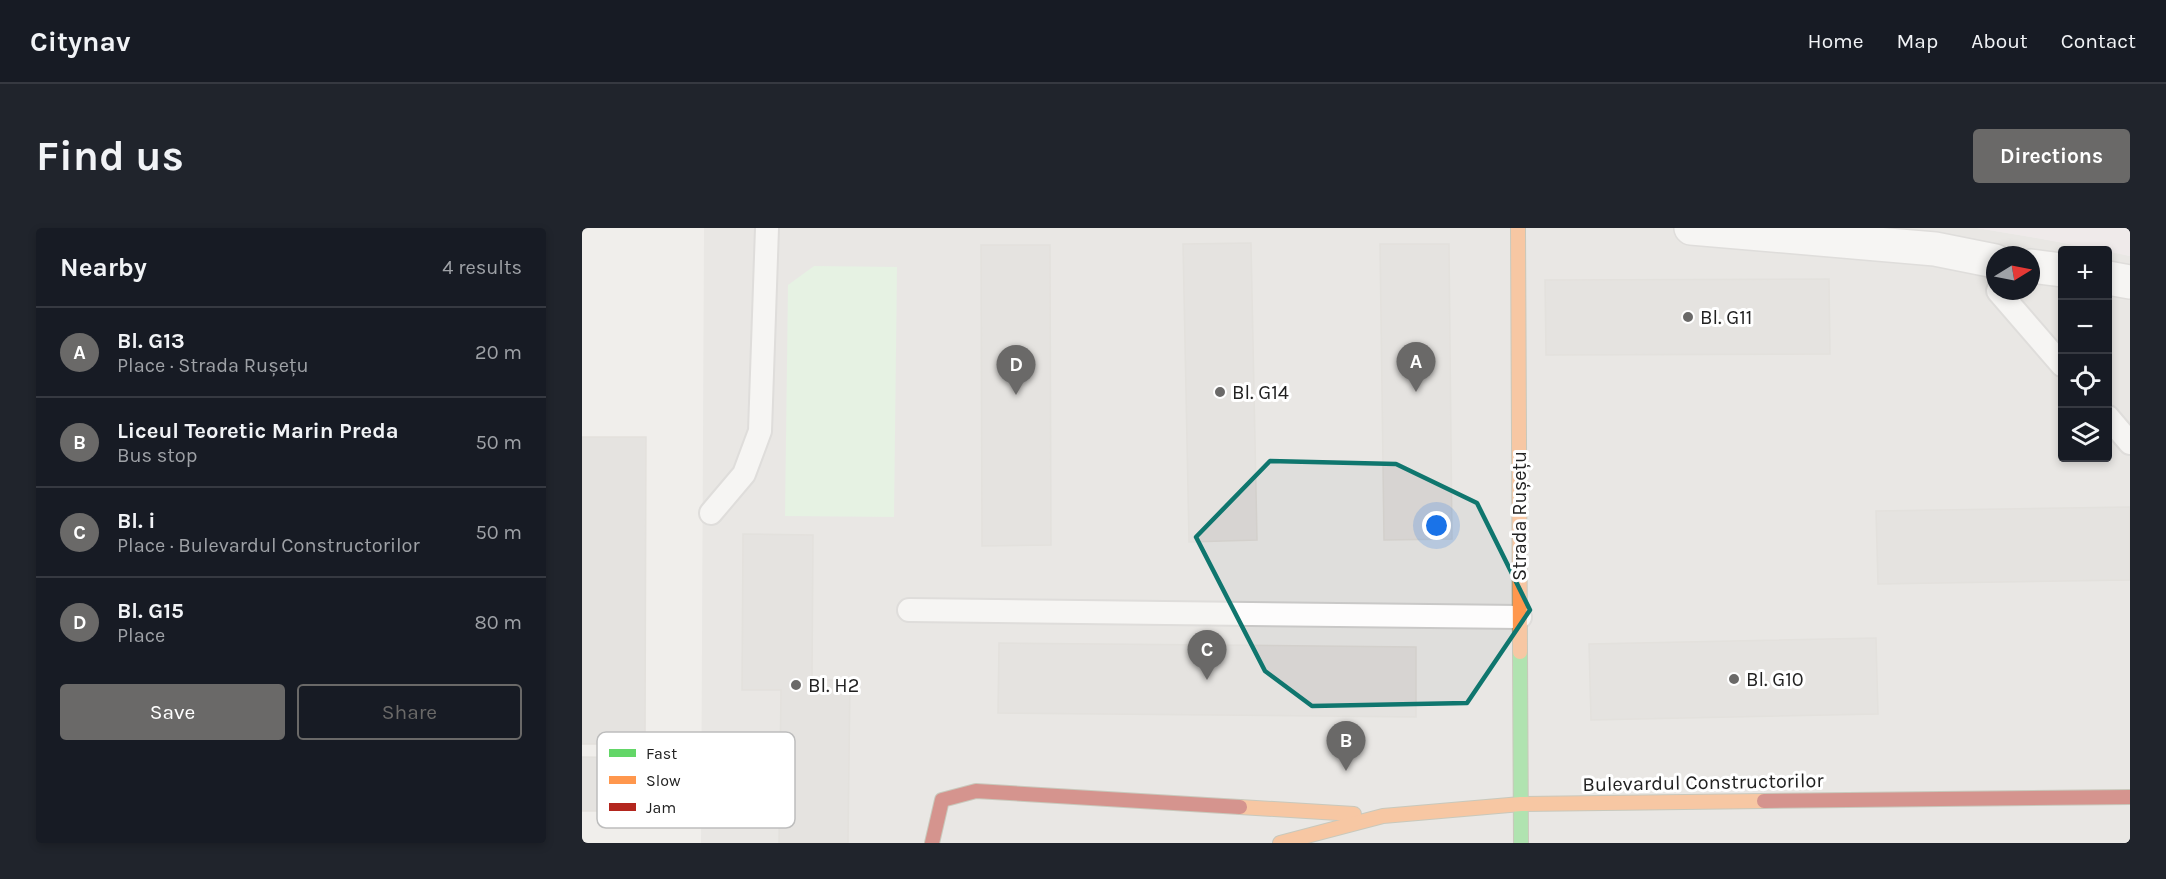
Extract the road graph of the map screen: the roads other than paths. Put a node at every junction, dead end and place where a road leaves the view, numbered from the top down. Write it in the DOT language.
graph roads {
  1 [pos="767,228"];
  2 [pos="1518,228"];
  3 [pos="1691,228"];
  4 [pos="1936,239"];
  5 [pos="1981,259"];
  6 [pos="2040,267"];
  7 [pos="2058,269"];
  8 [pos="2112,279"];
  9 [pos="2130,282"];
  10 [pos="2006,300"];
  11 [pos="2058,360"];
  12 [pos="2112,422"];
  13 [pos="2130,443"];
  14 [pos="711,513"];
  15 [pos="909,610"];
  16 [pos="1520,617"];
  17 [pos="2130,797"];
  18 [pos="1521,804"];
  19 [pos="1383,816"];
  20 [pos="932,843"];
  21 [pos="1280,843"];
  22 [pos="1521,843"];
  1 -- 14 [label="lane"];
  2 -- 16 [label="street, Strada Rușețu"];
  3 -- 4 [label="street"];
  4 -- 5 [label="street"];
  6 -- 7 [label="street"];
  8 -- 9 [label="street"];
  10 -- 11 [label="lane"];
  12 -- 13 [label="lane"];
  15 -- 16 [label="lane"];
  16 -- 18 [label="street, Strada Rușețu"];
  17 -- 18 [label="street, Bulevardul Constructorilor"];
  18 -- 19 [label="street, Bulevardul Constructorilor"];
  18 -- 22 [label="street, Strada Rușețu"];
  19 -- 20 [label="street"];
  19 -- 21 [label="street, Bulevardul Constructorilor"];
}
